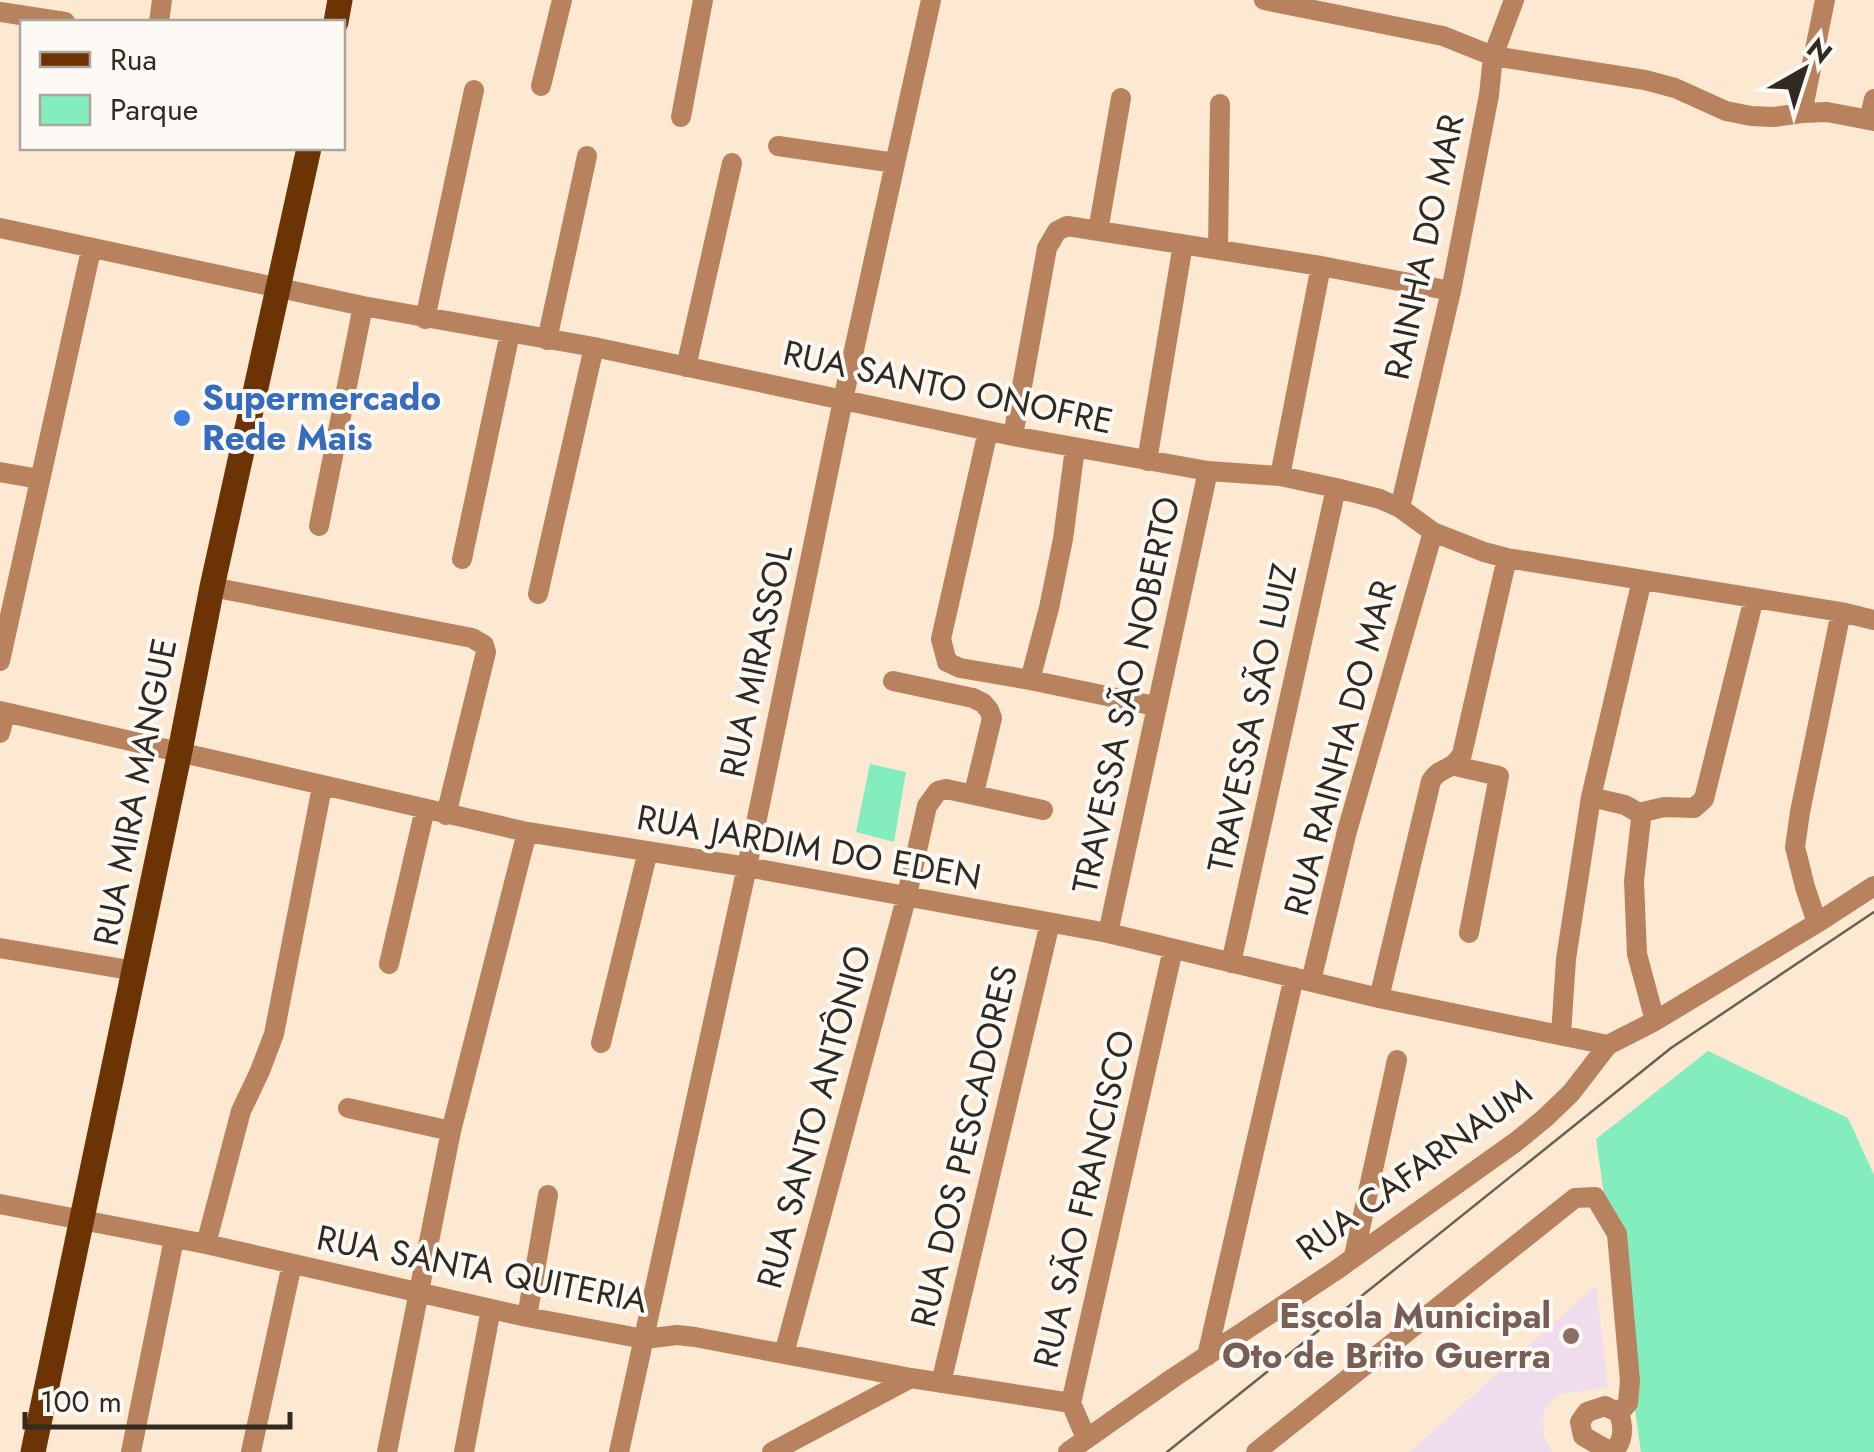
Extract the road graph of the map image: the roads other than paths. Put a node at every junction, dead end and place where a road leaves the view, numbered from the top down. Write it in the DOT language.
graph roads {
  1 [pos="562,0"];
  2 [pos="703,0"];
  3 [pos="931,0"];
  4 [pos="1264,0"];
  5 [pos="1514,0"];
  6 [pos="1825,0"];
  7 [pos="1324,6"];
  8 [pos="0,12"];
  9 [pos="52,20"];
  10 [pos="1494,56"];
  11 [pos="541,86"];
  12 [pos="474,90"];
  13 [pos="1121,98"];
  14 [pos="1220,104"];
  15 [pos="1802,113"];
  16 [pos="1872,113"];
  17 [pos="681,117"];
  18 [pos="778,146"];
  19 [pos="309,150"];
  20 [pos="587,156"];
  21 [pos="732,162"];
  22 [pos="896,164"];
  23 [pos="0,228"];
  24 [pos="1098,231"];
  25 [pos="1183,244"];
  26 [pos="91,250"];
  27 [pos="1218,250"];
  28 [pos="1322,266"];
  29 [pos="277,287"];
  30 [pos="1451,291"];
  31 [pos="363,306"];
  32 [pos="425,319"];
  33 [pos="510,334"];
  34 [pos="547,340"];
  35 [pos="594,348"];
  36 [pos="686,366"];
  37 [pos="843,400"];
  38 [pos="988,431"];
  39 [pos="1013,436"];
  40 [pos="1075,448"];
  41 [pos="1147,461"];
  42 [pos="1208,471"];
  43 [pos="0,472"];
  44 [pos="1280,476"];
  45 [pos="40,480"];
  46 [pos="1336,488"];
  47 [pos="1400,508"];
  48 [pos="319,526"];
  49 [pos="1434,532"];
  50 [pos="1507,558"];
  51 [pos="462,560"];
  52 [pos="9,576"];
  53 [pos="1642,580"];
  54 [pos="212,588"];
  55 [pos="538,594"];
  56 [pos="1754,598"];
  57 [pos="1841,612"];
  58 [pos="1874,620"];
  59 [pos="0,661"];
  60 [pos="1030,680"];
  61 [pos="893,681"];
  62 [pos="1155,706"];
  63 [pos="2,719"];
  64 [pos="180,751"];
  65 [pos="1455,766"];
  66 [pos="322,787"];
  67 [pos="974,794"];
  68 [pos="1591,797"];
  69 [pos="1043,810"];
  70 [pos="436,812"];
  71 [pos="1639,813"];
  72 [pos="527,832"];
  73 [pos="648,850"];
  74 [pos="747,867"];
  75 [pos="1874,886"];
  76 [pos="906,896"];
  77 [pos="1817,923"];
  78 [pos="1050,924"];
  79 [pos="1468,932"];
  80 [pos="1108,933"];
  81 [pos="0,948"];
  82 [pos="1173,949"];
  83 [pos="1231,963"];
  84 [pos="389,964"];
  85 [pos="135,971"];
  86 [pos="1302,979"];
  87 [pos="1379,998"];
  88 [pos="1655,1020"];
  89 [pos="1561,1034"];
  90 [pos="600,1043"];
  91 [pos="1608,1045"];
  92 [pos="1398,1060"];
  93 [pos="348,1108"];
  94 [pos="451,1131"];
  95 [pos="548,1194"];
  96 [pos="0,1204"];
  97 [pos="81,1220"];
  98 [pos="174,1238"];
  99 [pos="206,1244"];
  100 [pos="1354,1256"];
  101 [pos="292,1264"];
  102 [pos="418,1292"];
  103 [pos="492,1309"];
  104 [pos="527,1317"];
  105 [pos="644,1339"];
  106 [pos="784,1354"];
  107 [pos="1207,1356"];
  108 [pos="911,1378"];
  109 [pos="941,1383"];
  110 [pos="1072,1403"];
  111 [pos="1620,1413"];
  112 [pos="1086,1438"];
  113 [pos="33,1452"];
  114 [pos="130,1452"];
  115 [pos="250,1452"];
  116 [pos="387,1452"];
  117 [pos="464,1452"];
  118 [pos="619,1452"];
  119 [pos="772,1452"];
  120 [pos="1068,1452"];
  121 [pos="1256,1452"];
  122 [pos="1612,1452"];
  1 -- 11 [label="street"];
  2 -- 17 [label="street"];
  3 -- 22 [label="street, RUA MIRASSOL"];
  4 -- 7 [label="street"];
  5 -- 10 [label="street, RAINHA DO MAR"];
  6 -- 15 [label="street"];
  7 -- 10 [label="street"];
  8 -- 9 [label="street"];
  10 -- 15 [label="street"];
  10 -- 30 [label="street, RAINHA DO MAR"];
  12 -- 32 [label="street"];
  13 -- 24 [label="street"];
  14 -- 27 [label="street"];
  15 -- 16 [label="street"];
  18 -- 22 [label="street"];
  19 -- 29 [label="main road, RUA MIRA MANGUE"];
  20 -- 34 [label="street"];
  21 -- 36 [label="street"];
  22 -- 37 [label="street, RUA MIRASSOL"];
  23 -- 26 [label="street, RUA SANTO ONOFRE"];
  24 -- 25 [label="street"];
  24 -- 39 [label="street"];
  25 -- 27 [label="street"];
  25 -- 41 [label="street"];
  26 -- 29 [label="street, RUA SANTO ONOFRE"];
  26 -- 45 [label="street"];
  27 -- 28 [label="street"];
  28 -- 30 [label="street"];
  28 -- 44 [label="street"];
  29 -- 31 [label="street, RUA SANTO ONOFRE"];
  29 -- 54 [label="main road, RUA MIRA MANGUE"];
  30 -- 47 [label="street, RAINHA DO MAR"];
  31 -- 32 [label="street, RUA SANTO ONOFRE"];
  31 -- 48 [label="street"];
  32 -- 33 [label="street, RUA SANTO ONOFRE"];
  33 -- 34 [label="street, RUA SANTO ONOFRE"];
  33 -- 51 [label="street"];
  34 -- 35 [label="street, RUA SANTO ONOFRE"];
  35 -- 36 [label="street, RUA SANTO ONOFRE"];
  35 -- 55 [label="street"];
  36 -- 37 [label="street, RUA SANTO ONOFRE"];
  37 -- 38 [label="street, RUA SANTO ONOFRE"];
  37 -- 74 [label="street, RUA MIRASSOL"];
  38 -- 39 [label="street, RUA SANTO ONOFRE"];
  38 -- 60 [label="street"];
  39 -- 40 [label="street, RUA SANTO ONOFRE"];
  40 -- 41 [label="street, RUA SANTO ONOFRE"];
  40 -- 60 [label="street"];
  41 -- 42 [label="street, RUA SANTO ONOFRE"];
  42 -- 44 [label="street, RUA SANTO ONOFRE"];
  42 -- 62 [label="street, TRAVESSA SÃO NOBERTO"];
  43 -- 45 [label="street"];
  44 -- 46 [label="street, RUA SANTO ONOFRE"];
  45 -- 52 [label="street"];
  46 -- 47 [label="street, RUA SANTO ONOFRE"];
  46 -- 83 [label="street, TRAVESSA SÃO LUIZ"];
  47 -- 49 [label="street, RUA SANTO ONOFRE"];
  49 -- 50 [label="street, RUA SANTO ONOFRE"];
  49 -- 86 [label="street, RUA RAINHA DO MAR"];
  50 -- 53 [label="street, RUA SANTO ONOFRE"];
  50 -- 65 [label="street"];
  52 -- 59 [label="street"];
  53 -- 56 [label="street, RUA SANTO ONOFRE"];
  53 -- 68 [label="street"];
  54 -- 64 [label="main road, RUA MIRA MANGUE"];
  54 -- 70 [label="street"];
  56 -- 57 [label="street, RUA SANTO ONOFRE"];
  56 -- 71 [label="street"];
  57 -- 58 [label="street, RUA SANTO ONOFRE"];
  57 -- 77 [label="street"];
  60 -- 62 [label="street"];
  61 -- 67 [label="street"];
  62 -- 80 [label="street, TRAVESSA SÃO NOBERTO"];
  63 -- 64 [label="street, RUA JARDIM DO EDEN"];
  64 -- 66 [label="street, RUA JARDIM DO EDEN"];
  64 -- 85 [label="main road, RUA MIRA MANGUE"];
  65 -- 79 [label="street"];
  65 -- 87 [label="street"];
  66 -- 70 [label="street, RUA JARDIM DO EDEN"];
  66 -- 99 [label="street"];
  67 -- 69 [label="street"];
  67 -- 76 [label="street, RUA SANTO ANTÔNIO"];
  68 -- 71 [label="street"];
  68 -- 89 [label="street"];
  70 -- 72 [label="street, RUA JARDIM DO EDEN"];
  70 -- 84 [label="street"];
  71 -- 88 [label="street"];
  72 -- 73 [label="street, RUA JARDIM DO EDEN"];
  72 -- 94 [label="street"];
  73 -- 74 [label="street, RUA JARDIM DO EDEN"];
  73 -- 90 [label="street"];
  74 -- 76 [label="street, RUA JARDIM DO EDEN"];
  74 -- 105 [label="street, RUA MIRASSOL"];
  75 -- 77 [label="street, RUA CAFARNAUM"];
  76 -- 78 [label="street, RUA JARDIM DO EDEN"];
  76 -- 106 [label="street, RUA SANTO ANTÔNIO"];
  77 -- 88 [label="street, RUA CAFARNAUM"];
  78 -- 80 [label="street, RUA JARDIM DO EDEN"];
  78 -- 109 [label="street, RUA DOS PESCADORES"];
  80 -- 82 [label="street, RUA JARDIM DO EDEN"];
  81 -- 85 [label="street"];
  82 -- 83 [label="street, RUA JARDIM DO EDEN"];
  82 -- 110 [label="street, RUA SÃO FRANCISCO"];
  83 -- 86 [label="street, RUA JARDIM DO EDEN"];
  85 -- 97 [label="main road, RUA MIRA MANGUE"];
  86 -- 87 [label="street, RUA JARDIM DO EDEN"];
  86 -- 107 [label="street, RUA RAINHA DO MAR"];
  87 -- 89 [label="street, RUA JARDIM DO EDEN"];
  88 -- 91 [label="street, RUA CAFARNAUM"];
  89 -- 91 [label="street, RUA JARDIM DO EDEN"];
  91 -- 100 [label="street, RUA CAFARNAUM"];
  92 -- 100 [label="street"];
  93 -- 94 [label="street"];
  94 -- 102 [label="street"];
  95 -- 104 [label="street"];
  96 -- 97 [label="street, RUA SANTA QUITERIA"];
  97 -- 98 [label="street, RUA SANTA QUITERIA"];
  97 -- 113 [label="main road, RUA MIRA MANGUE"];
  98 -- 99 [label="street, RUA SANTA QUITERIA"];
  98 -- 114 [label="street"];
  99 -- 101 [label="street, RUA SANTA QUITERIA"];
  100 -- 107 [label="street, RUA CAFARNAUM"];
  101 -- 102 [label="street, RUA SANTA QUITERIA"];
  101 -- 115 [label="street"];
  102 -- 103 [label="street, RUA SANTA QUITERIA"];
  102 -- 116 [label="street"];
  103 -- 104 [label="street, RUA SANTA QUITERIA"];
  103 -- 117 [label="street"];
  104 -- 105 [label="street, RUA SANTA QUITERIA"];
  105 -- 106 [label="street, RUA SANTA QUITERIA"];
  105 -- 118 [label="street, RUA MIRASSOL"];
  106 -- 108 [label="street, RUA SANTA QUITERIA"];
  107 -- 112 [label="street, RUA CAFARNAUM"];
  108 -- 109 [label="street, RUA SANTA QUITERIA"];
  108 -- 119 [label="street"];
  109 -- 110 [label="street, RUA SANTA QUITERIA"];
  110 -- 112 [label="street, RUA SÃO FRANCISCO"];
  111 -- 121 [label="street"];
  111 -- 122 [label="street"];
  111 -- 122 [label="street"];
  112 -- 120 [label="street"];
}
